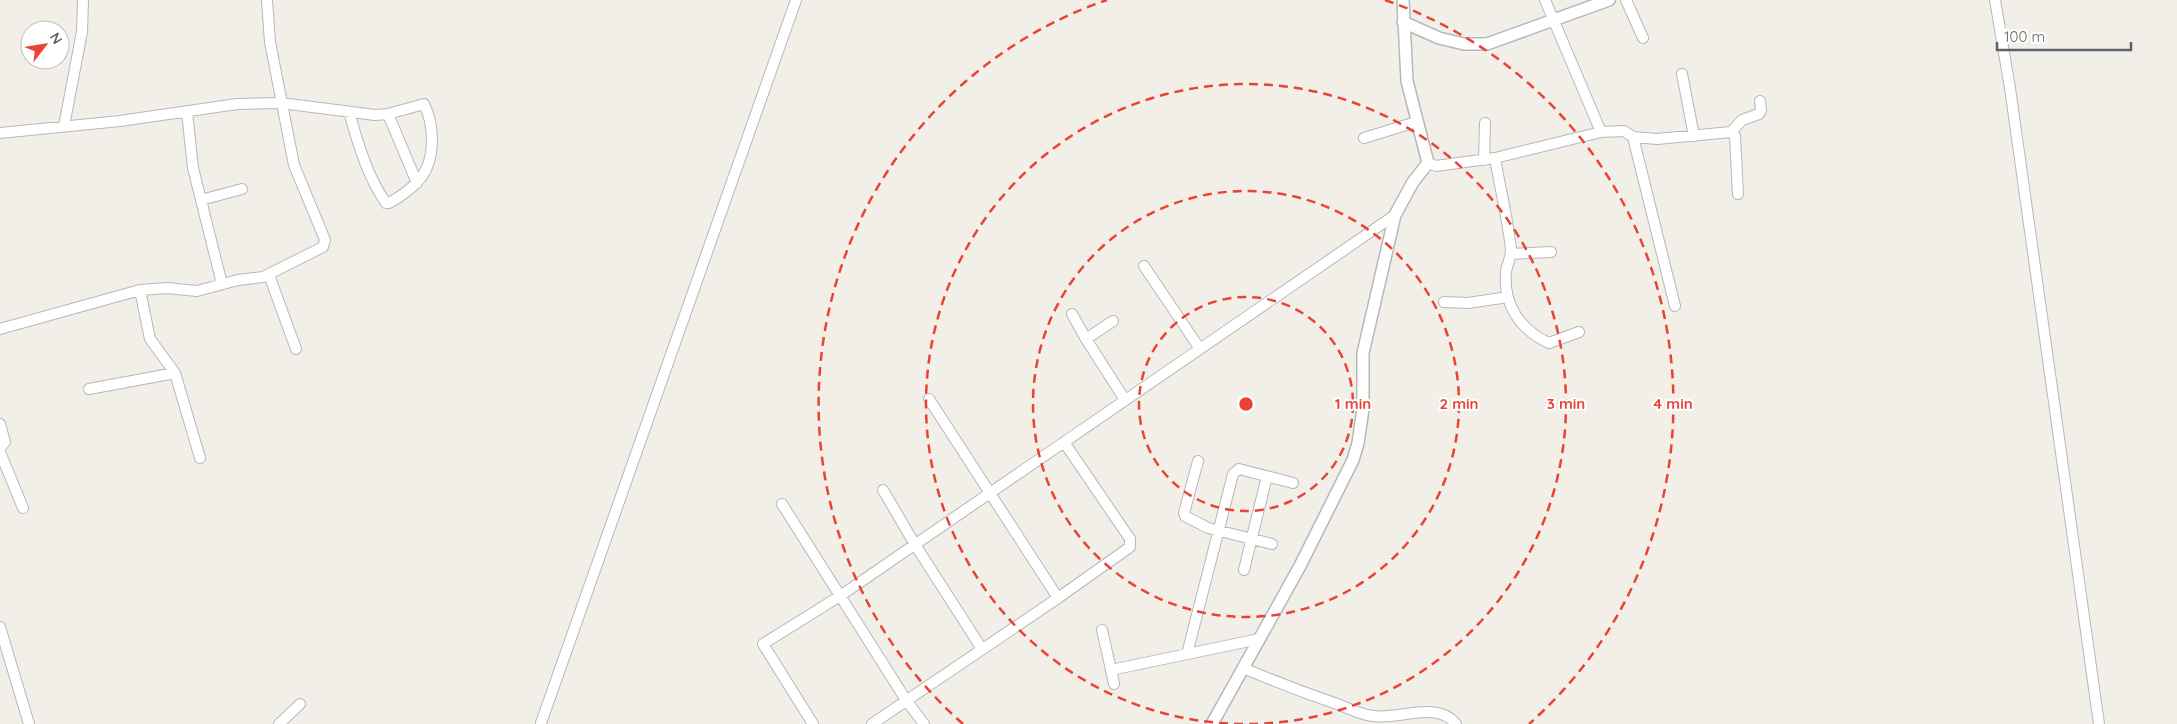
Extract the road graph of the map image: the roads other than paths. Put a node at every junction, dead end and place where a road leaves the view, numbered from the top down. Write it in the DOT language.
graph roads {
  1 [pos="83,0"];
  2 [pos="267,0"];
  3 [pos="796,0"];
  4 [pos="1403,0"];
  5 [pos="1545,0"];
  6 [pos="1609,0"];
  7 [pos="1626,0"];
  8 [pos="1995,0"];
  9 [pos="1554,20"];
  10 [pos="1403,22"];
  11 [pos="1643,38"];
  12 [pos="1682,74"];
  13 [pos="1760,101"];
  14 [pos="281,103"];
  15 [pos="187,112"];
  16 [pos="349,112"];
  17 [pos="388,114"];
  18 [pos="1416,122"];
  19 [pos="1484,123"];
  20 [pos="64,126"];
  21 [pos="1601,132"];
  22 [pos="1731,132"];
  23 [pos="0,133"];
  24 [pos="1694,136"];
  25 [pos="1633,137"];
  26 [pos="1364,138"];
  27 [pos="1490,159"];
  28 [pos="1428,163"];
  29 [pos="417,182"];
  30 [pos="242,189"];
  31 [pos="1738,194"];
  32 [pos="201,200"];
  33 [pos="1395,214"];
  34 [pos="1551,252"];
  35 [pos="1511,254"];
  36 [pos="1144,266"];
  37 [pos="269,275"];
  38 [pos="222,284"];
  39 [pos="140,290"];
  40 [pos="1508,297"];
  41 [pos="1444,302"];
  42 [pos="1675,306"];
  43 [pos="1072,314"];
  44 [pos="1113,321"];
  45 [pos="0,329"];
  46 [pos="1579,332"];
  47 [pos="1086,339"];
  48 [pos="296,349"];
  49 [pos="1200,349"];
  50 [pos="175,373"];
  51 [pos="89,389"];
  52 [pos="929,399"];
  53 [pos="1125,400"];
  54 [pos="0,424"];
  55 [pos="1064,442"];
  56 [pos="0,448"];
  57 [pos="0,452"];
  58 [pos="200,458"];
  59 [pos="1198,461"];
  60 [pos="1267,476"];
  61 [pos="1293,483"];
  62 [pos="883,490"];
  63 [pos="989,492"];
  64 [pos="782,504"];
  65 [pos="23,508"];
  66 [pos="1218,531"];
  67 [pos="1251,539"];
  68 [pos="914,543"];
  69 [pos="1272,544"];
  70 [pos="1244,570"];
  71 [pos="840,596"];
  72 [pos="1058,598"];
  73 [pos="0,627"];
  74 [pos="1102,630"];
  75 [pos="1259,639"];
  76 [pos="982,648"];
  77 [pos="1187,654"];
  78 [pos="1243,668"];
  79 [pos="1111,670"];
  80 [pos="1114,684"];
  81 [pos="906,700"];
  82 [pos="300,704"];
  83 [pos="541,723"];
  84 [pos="29,724"];
  85 [pos="279,724"];
  86 [pos="813,724"];
  87 [pos="872,724"];
  88 [pos="924,724"];
  89 [pos="1212,724"];
  90 [pos="1456,724"];
  91 [pos="2099,724"];
  1 -- 20 [label="street"];
  2 -- 14 [label="street"];
  3 -- 83 [label="street"];
  4 -- 10 [label="street"];
  5 -- 9 [label="street"];
  6 -- 9 [label="street"];
  7 -- 11 [label="street"];
  8 -- 91 [label="street"];
  9 -- 10 [label="street"];
  9 -- 21 [label="street"];
  10 -- 18 [label="street"];
  12 -- 24 [label="street"];
  13 -- 22 [label="street"];
  14 -- 15 [label="street"];
  14 -- 16 [label="street"];
  14 -- 37 [label="street"];
  15 -- 20 [label="street"];
  15 -- 32 [label="street"];
  16 -- 17 [label="street"];
  16 -- 29 [label="street"];
  17 -- 29 [label="street"];
  17 -- 29 [label="street"];
  18 -- 26 [label="street"];
  18 -- 28 [label="street"];
  19 -- 27 [label="street"];
  20 -- 23 [label="street"];
  21 -- 25 [label="street"];
  21 -- 27 [label="street"];
  22 -- 24 [label="street"];
  22 -- 31 [label="street"];
  24 -- 25 [label="street"];
  25 -- 42 [label="street"];
  27 -- 28 [label="street"];
  27 -- 35 [label="street"];
  28 -- 33 [label="street"];
  30 -- 32 [label="street"];
  32 -- 38 [label="street"];
  33 -- 49 [label="street"];
  33 -- 75 [label="street"];
  34 -- 35 [label="street"];
  35 -- 40 [label="street"];
  36 -- 49 [label="street"];
  37 -- 38 [label="street"];
  37 -- 48 [label="street"];
  38 -- 39 [label="street"];
  39 -- 45 [label="street"];
  39 -- 50 [label="street"];
  40 -- 41 [label="street"];
  40 -- 46 [label="street"];
  43 -- 47 [label="street"];
  44 -- 47 [label="street"];
  47 -- 53 [label="street"];
  49 -- 53 [label="street"];
  50 -- 51 [label="street"];
  50 -- 58 [label="street"];
  52 -- 63 [label="street"];
  53 -- 55 [label="street"];
  54 -- 56 [label="street"];
  55 -- 63 [label="street"];
  55 -- 72 [label="street"];
  57 -- 65 [label="street"];
  59 -- 66 [label="street"];
  60 -- 61 [label="street"];
  60 -- 66 [label="street"];
  60 -- 67 [label="street"];
  62 -- 68 [label="street"];
  63 -- 68 [label="street"];
  63 -- 72 [label="street"];
  64 -- 71 [label="street"];
  66 -- 67 [label="street"];
  66 -- 77 [label="street"];
  67 -- 69 [label="street"];
  67 -- 70 [label="street"];
  68 -- 71 [label="street"];
  68 -- 76 [label="street"];
  71 -- 81 [label="street"];
  71 -- 86 [label="street"];
  72 -- 76 [label="street"];
  73 -- 84 [label="street"];
  74 -- 79 [label="street"];
  75 -- 77 [label="street"];
  75 -- 78 [label="street"];
  76 -- 81 [label="street"];
  77 -- 79 [label="street"];
  78 -- 89 [label="street"];
  78 -- 90 [label="street"];
  79 -- 80 [label="street"];
  81 -- 87 [label="street"];
  81 -- 88 [label="street"];
  82 -- 85 [label="street"];
}
